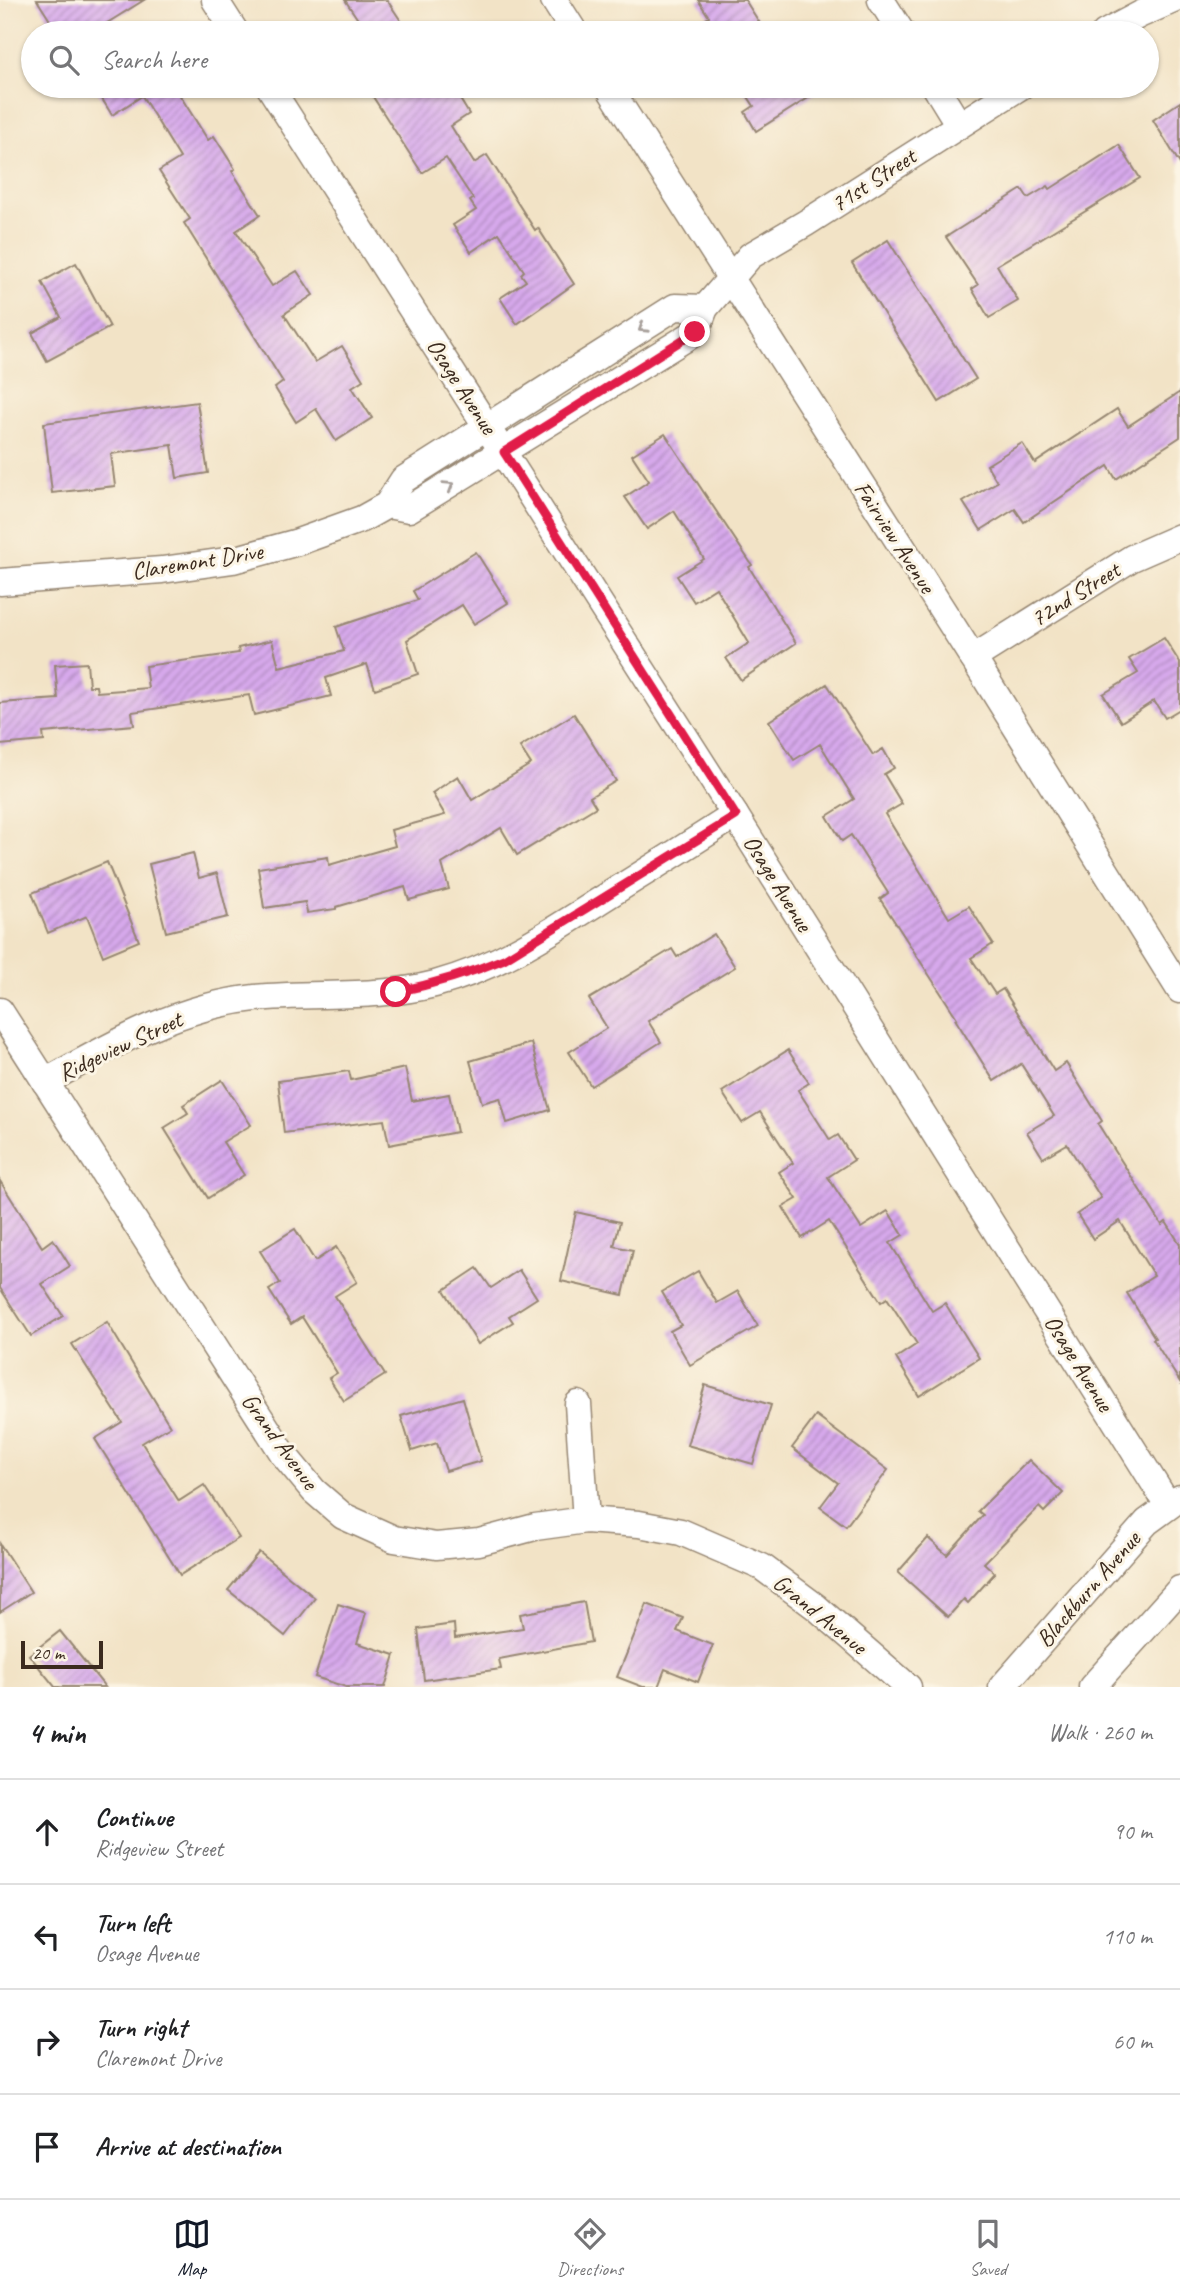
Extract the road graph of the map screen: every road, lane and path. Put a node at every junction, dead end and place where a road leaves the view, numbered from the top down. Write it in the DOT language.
graph roads {
  1 [pos="215,0"];
  2 [pos="554,0"];
  3 [pos="881,0"];
  4 [pos="1173,0"];
  5 [pos="228,21"];
  6 [pos="567,21"];
  7 [pos="894,21"];
  8 [pos="1128,21"];
  9 [pos="278,98"];
  10 [pos="616,98"];
  11 [pos="942,98"];
  12 [pos="1002,98"];
  13 [pos="959,125"];
  14 [pos="730,280"];
  15 [pos="705,308"];
  16 [pos="488,427"];
  17 [pos="504,452"];
  18 [pos="387,505"];
  19 [pos="1180,537"];
  20 [pos="0,582"];
  21 [pos="972,658"];
  22 [pos="736,816"];
  23 [pos="1180,990"];
  24 [pos="0,1011"];
  25 [pos="45,1082"];
  26 [pos="578,1404"];
  27 [pos="1174,1502"];
  28 [pos="586,1520"];
  29 [pos="1180,1589"];
  30 [pos="908,1687"];
  31 [pos="1002,1687"];
  32 [pos="1092,1687"];
  1 -- 5 [label="street"];
  2 -- 6 [label="street"];
  3 -- 7 [label="street"];
  4 -- 8 [label="street"];
  9 -- 16 [label="street, Osage Avenue"];
  10 -- 14 [label="street, Fairview Avenue"];
  11 -- 13 [label="street"];
  12 -- 13 [label="street, 71st Street"];
  13 -- 14 [label="street, 71st Street"];
  14 -- 15 [label="street, Claremont Drive"];
  14 -- 21 [label="street, Fairview Avenue"];
  15 -- 16 [label="street, Claremont Drive, one-way"];
  15 -- 17 [label="street, Claremont Drive"];
  16 -- 17 [label="street, Osage Avenue"];
  16 -- 18 [label="street, Claremont Drive"];
  18 -- 17 [label="street, Claremont Drive, one-way"];
  17 -- 22 [label="street, Osage Avenue"];
  18 -- 20 [label="street, Claremont Drive"];
  19 -- 21 [label="street, 72nd Street"];
  21 -- 23 [label="street, Fairview Avenue"];
  22 -- 25 [label="street, Ridgeview Street"];
  22 -- 27 [label="street, Osage Avenue"];
  24 -- 25 [label="street, Grand Avenue"];
  25 -- 28 [label="street, Grand Avenue"];
  26 -- 28 [label="street"];
  27 -- 31 [label="street, Blackburn Avenue"];
  28 -- 30 [label="street, Grand Avenue"];
  29 -- 32 [label="street"];
}
